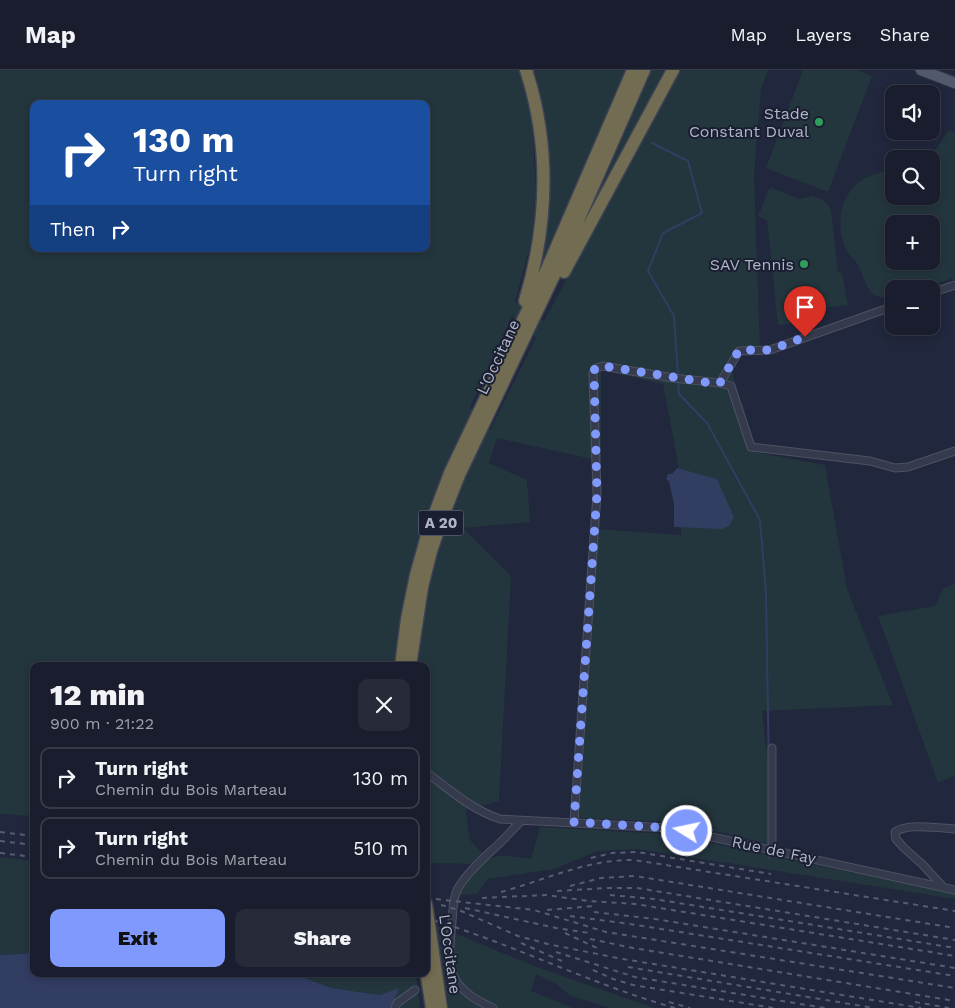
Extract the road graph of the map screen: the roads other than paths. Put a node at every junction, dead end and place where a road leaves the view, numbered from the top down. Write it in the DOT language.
graph roads {
  1 [pos="526,70"];
  2 [pos="633,70"];
  3 [pos="644,70"];
  4 [pos="673,70"];
  5 [pos="920,70"];
  6 [pos="955,83"];
  7 [pos="955,285"];
  8 [pos="940,290"];
  9 [pos="885,309"];
  10 [pos="529,329"];
  11 [pos="510,346"];
  12 [pos="720,383"];
  13 [pos="955,451"];
  14 [pos="402,662"];
  15 [pos="411,662"];
  16 [pos="772,748"];
  17 [pos="430,774"];
  18 [pos="521,821"];
  19 [pos="574,822"];
  20 [pos="955,829"];
  21 [pos="772,850"];
  22 [pos="944,888"];
  23 [pos="955,890"];
  24 [pos="430,932"];
  25 [pos="427,977"];
  26 [pos="415,990"];
  27 [pos="395,1008"];
  28 [pos="432,1008"];
  29 [pos="441,1008"];
  30 [pos="493,1008"];
  1 -- 11 [label="highway"];
  2 -- 11 [label="highway, L'Occitane / A 20"];
  3 -- 10 [label="highway, L'Occitane / A 20"];
  4 -- 10 [label="highway"];
  5 -- 6 [label="main road"];
  7 -- 8 [label="street"];
  9 -- 12 [label="street"];
  10 -- 15 [label="highway, L'Occitane / A 20"];
  11 -- 14 [label="highway, L'Occitane / A 20"];
  12 -- 13 [label="street"];
  12 -- 19 [label="street"];
  16 -- 21 [label="street"];
  17 -- 18 [label="street, Rue de Fay"];
  18 -- 19 [label="street, Rue de Fay"];
  18 -- 30 [label="street"];
  19 -- 21 [label="street, Rue de Fay"];
  20 -- 22 [label="street"];
  21 -- 22 [label="street, Rue de Fay"];
  22 -- 23 [label="street, Rue de Fay"];
  24 -- 29 [label="highway, L'Occitane"];
  25 -- 28 [label="highway, L'Occitane"];
  26 -- 27 [label="street"];
}
